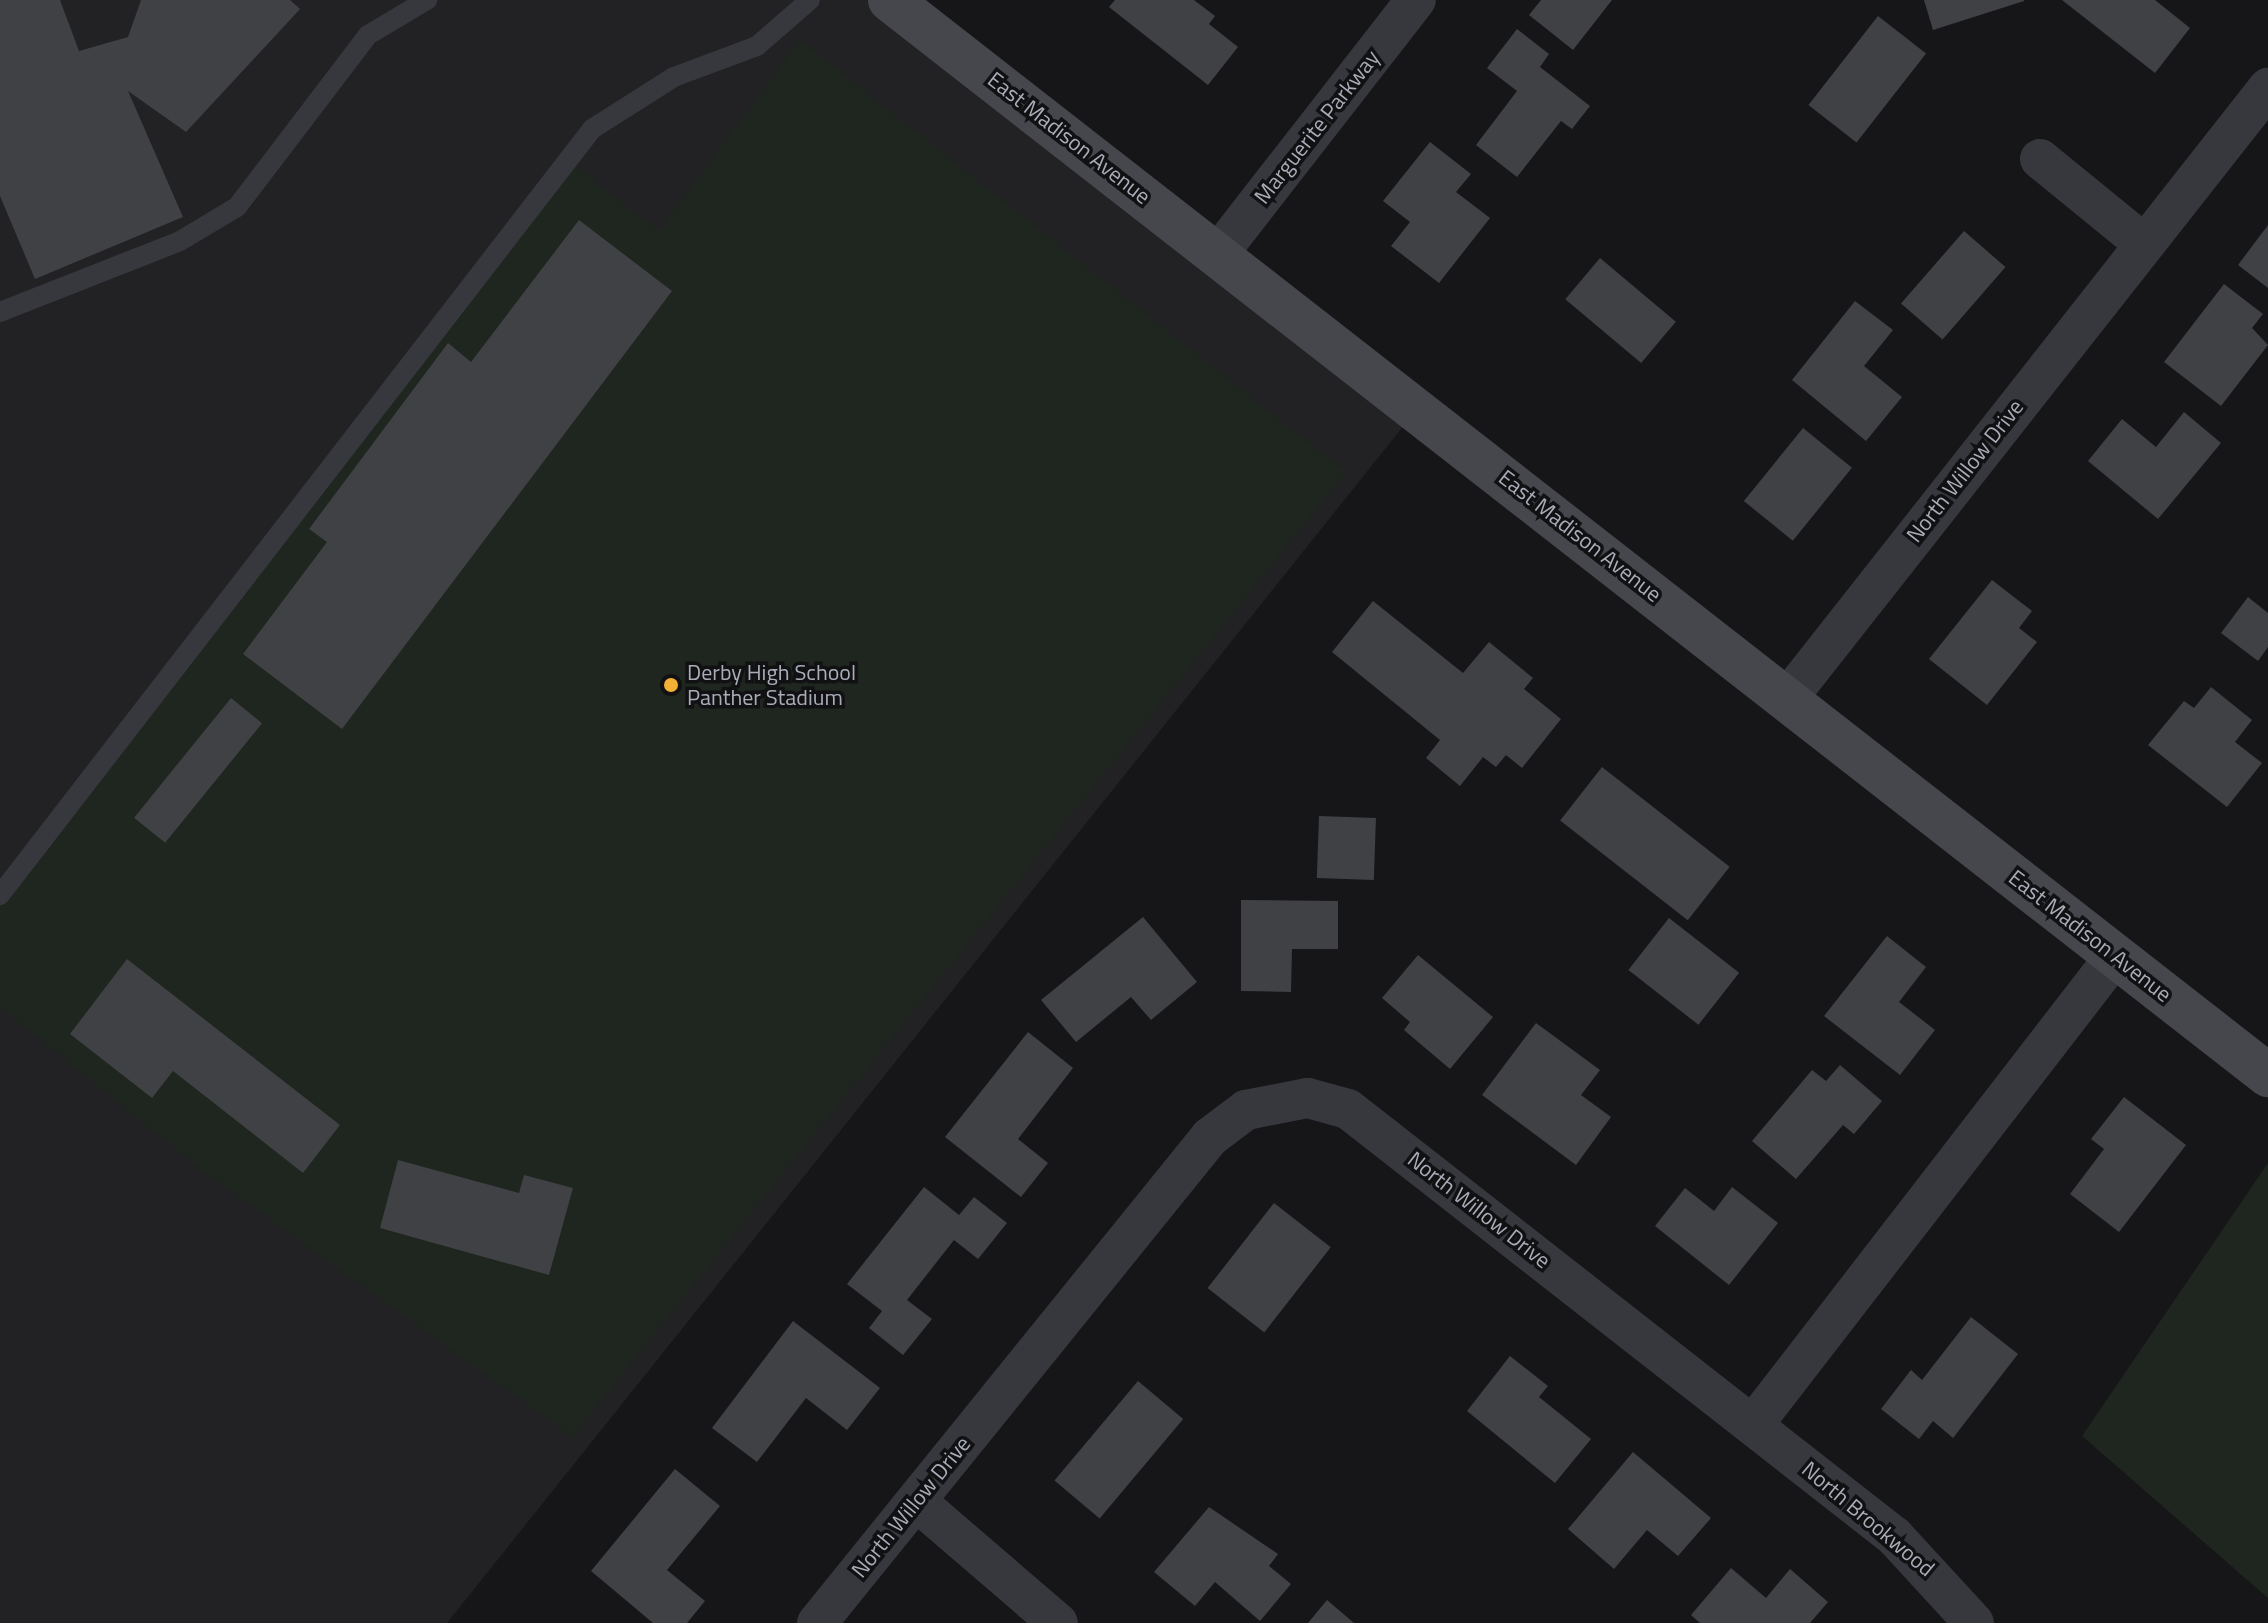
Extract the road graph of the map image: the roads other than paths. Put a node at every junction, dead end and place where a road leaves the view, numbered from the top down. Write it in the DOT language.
graph roads {
  1 [pos="427,0"];
  2 [pos="810,0"];
  3 [pos="890,0"];
  4 [pos="1416,0"];
  5 [pos="2268,88"];
  6 [pos="2040,159"];
  7 [pos="2143,243"];
  8 [pos="1218,254"];
  9 [pos="0,312"];
  10 [pos="1787,699"];
  11 [pos="0,895"];
  12 [pos="2116,955"];
  13 [pos="2268,1075"];
  14 [pos="1753,1425"];
  15 [pos="916,1501"];
  16 [pos="817,1623"];
  17 [pos="1058,1623"];
  18 [pos="1974,1623"];
  1 -- 9 [label="lane"];
  2 -- 11 [label="lane"];
  3 -- 8 [label="main road, East Madison Avenue"];
  4 -- 8 [label="street, Marguerite Parkway"];
  5 -- 7 [label="street, North Willow Drive"];
  6 -- 7 [label="street"];
  7 -- 10 [label="street, North Willow Drive"];
  8 -- 10 [label="main road, East Madison Avenue"];
  10 -- 12 [label="main road, East Madison Avenue"];
  12 -- 13 [label="main road, East Madison Avenue"];
  12 -- 14 [label="street"];
  14 -- 15 [label="street, North Willow Drive"];
  14 -- 18 [label="street, North Brookwood"];
  15 -- 16 [label="street, North Willow Drive"];
  15 -- 17 [label="street"];
}
